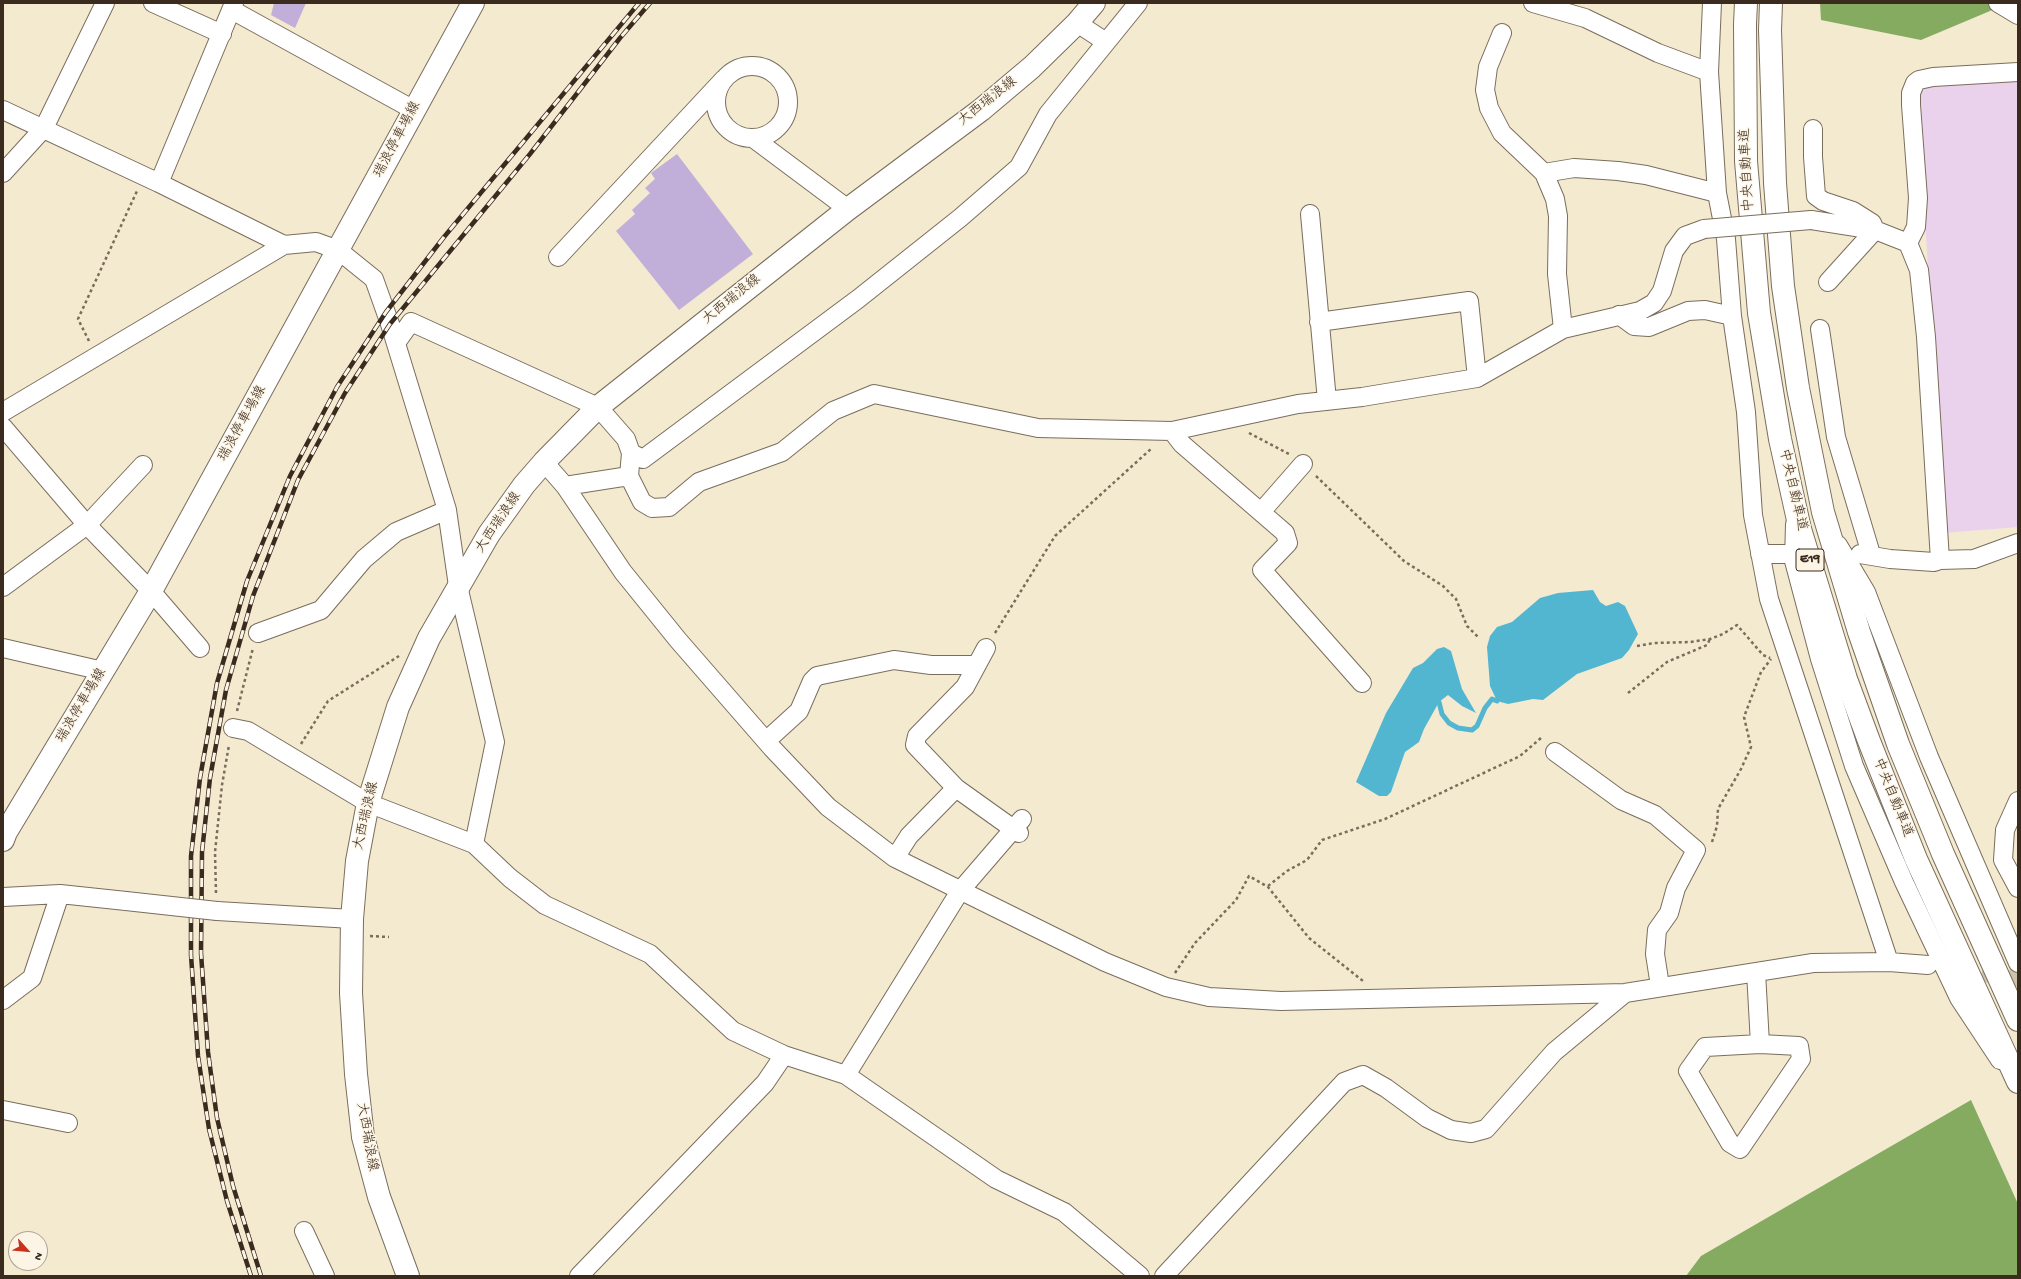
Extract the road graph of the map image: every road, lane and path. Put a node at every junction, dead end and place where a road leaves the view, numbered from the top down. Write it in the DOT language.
graph roads {
  1 [pos="105,3"];
  2 [pos="153,3"];
  3 [pos="473,3"];
  4 [pos="1094,3"];
  5 [pos="1138,3"];
  6 [pos="1533,3"];
  7 [pos="1712,3"];
  8 [pos="1746,3"];
  9 [pos="1771,3"];
  10 [pos="1998,3"];
  11 [pos="233,6"];
  12 [pos="2018,15"];
  13 [pos="1077,23"];
  14 [pos="1502,33"];
  15 [pos="222,34"];
  16 [pos="1106,42"];
  17 [pos="1710,72"];
  18 [pos="2018,72"];
  19 [pos="724,79"];
  20 [pos="3,110"];
  21 [pos="414,110"];
  22 [pos="44,128"];
  23 [pos="1813,129"];
  24 [pos="753,138"];
  25 [pos="3,173"];
  26 [pos="1544,173"];
  27 [pos="151,179"];
  28 [pos="1717,193"];
  29 [pos="848,209"];
  30 [pos="1310,214"];
  31 [pos="1875,230"];
  32 [pos="1908,243"];
  33 [pos="284,245"];
  34 [pos="338,250"];
  35 [pos="558,257"];
  36 [pos="1828,282"];
  37 [pos="1619,315"];
  38 [pos="1732,316"];
  39 [pos="1319,322"];
  40 [pos="1563,328"];
  41 [pos="1820,329"];
  42 [pos="396,343"];
  43 [pos="96,356"];
  44 [pos="1477,378"];
  45 [pos="1327,401"];
  46 [pos="598,408"];
  47 [pos="3,412"];
  48 [pos="1232,418"];
  49 [pos="3,427"];
  50 [pos="1172,431"];
  51 [pos="630,453"];
  52 [pos="544,462"];
  53 [pos="1303,464"];
  54 [pos="143,465"];
  55 [pos="629,476"];
  56 [pos="565,486"];
  57 [pos="1796,507"];
  58 [pos="447,510"];
  59 [pos="1261,512"];
  60 [pos="87,525"];
  61 [pos="1827,525"];
  62 [pos="2018,544"];
  63 [pos="1760,554"];
  64 [pos="1784,554"];
  65 [pos="1940,560"];
  66 [pos="3,586"];
  67 [pos="458,586"];
  68 [pos="151,591"];
  69 [pos="258,633"];
  70 [pos="1478,637"];
  71 [pos="1710,639"];
  72 [pos="1637,646"];
  73 [pos="3,648"];
  74 [pos="200,648"];
  75 [pos="986,648"];
  76 [pos="402,655"];
  77 [pos="1780,659"];
  78 [pos="977,665"];
  79 [pos="103,671"];
  80 [pos="1362,684"];
  81 [pos="1628,693"];
  82 [pos="233,728"];
  83 [pos="1541,738"];
  84 [pos="766,740"];
  85 [pos="1555,752"];
  86 [pos="293,758"];
  87 [pos="956,788"];
  88 [pos="368,803"];
  89 [pos="2016,810"];
  90 [pos="3,840"];
  91 [pos="474,844"];
  92 [pos="1696,850"];
  93 [pos="895,858"];
  94 [pos="1268,887"];
  95 [pos="2018,888"];
  96 [pos="960,891"];
  97 [pos="60,894"];
  98 [pos="3,897"];
  99 [pos="217,911"];
  100 [pos="359,927"];
  101 [pos="389,937"];
  102 [pos="1889,962"];
  103 [pos="2018,963"];
  104 [pos="1928,965"];
  105 [pos="1756,972"];
  106 [pos="1660,986"];
  107 [pos="1166,987"];
  108 [pos="1625,993"];
  109 [pos="1385,999"];
  110 [pos="3,1000"];
  111 [pos="2018,1020"];
  112 [pos="1760,1044"];
  113 [pos="784,1055"];
  114 [pos="846,1075"];
  115 [pos="2018,1082"];
  116 [pos="2018,1088"];
  117 [pos="3,1110"];
  118 [pos="68,1123"];
  119 [pos="304,1231"];
  120 [pos="325,1276"];
  121 [pos="408,1276"];
  122 [pos="579,1276"];
  123 [pos="1140,1276"];
  124 [pos="1164,1276"];
  1 -- 22 [label="street"];
  2 -- 15 [label="street"];
  3 -- 21 [label="main road, 瑞浪停車場線"];
  4 -- 13 [label="main road, 大西瑞浪線"];
  5 -- 16 [label="street"];
  6 -- 17 [label="street"];
  7 -- 17 [label="street"];
  8 -- 57 [label="main road, 中央自動車道 / E19"];
  9 -- 61 [label="main road, 中央自動車道 / E19"];
  10 -- 12 [label="street"];
  11 -- 15 [label="street"];
  11 -- 21 [label="street"];
  13 -- 16 [label="street"];
  13 -- 29 [label="main road, 大西瑞浪線"];
  14 -- 26 [label="street"];
  15 -- 27 [label="street"];
  16 -- 51 [label="street"];
  17 -- 28 [label="street"];
  18 -- 32 [label="street"];
  19 -- 24 [label="street"];
  19 -- 24 [label="street"];
  19 -- 35 [label="street"];
  20 -- 22 [label="street"];
  21 -- 34 [label="main road, 瑞浪停車場線"];
  22 -- 25 [label="street"];
  22 -- 27 [label="street"];
  23 -- 31 [label="street"];
  24 -- 29 [label="street"];
  26 -- 28 [label="street"];
  26 -- 40 [label="street"];
  27 -- 33 [label="street"];
  27 -- 43 [label="path"];
  28 -- 38 [label="street"];
  29 -- 46 [label="main road, 大西瑞浪線"];
  30 -- 39 [label="street"];
  31 -- 32 [label="street"];
  31 -- 36 [label="street"];
  31 -- 37 [label="street, bridge"];
  32 -- 65 [label="street"];
  33 -- 34 [label="street"];
  33 -- 43 [label="street"];
  34 -- 42 [label="street"];
  34 -- 68 [label="main road, 瑞浪停車場線"];
  37 -- 38 [label="street"];
  37 -- 40 [label="street"];
  38 -- 63 [label="street"];
  39 -- 44 [label="street"];
  39 -- 45 [label="street"];
  40 -- 44 [label="street"];
  41 -- 65 [label="street"];
  42 -- 46 [label="street"];
  42 -- 58 [label="street"];
  43 -- 47 [label="street"];
  44 -- 45 [label="street"];
  45 -- 48 [label="street"];
  46 -- 51 [label="street"];
  46 -- 52 [label="main road, 大西瑞浪線"];
  48 -- 50 [label="street"];
  48 -- 53 [label="path"];
  49 -- 60 [label="street"];
  50 -- 55 [label="street"];
  50 -- 59 [label="street"];
  50 -- 75 [label="path"];
  51 -- 55 [label="street"];
  52 -- 56 [label="street"];
  52 -- 67 [label="main road, 大西瑞浪線"];
  53 -- 59 [label="street"];
  53 -- 70 [label="path"];
  54 -- 60 [label="street"];
  55 -- 56 [label="street"];
  56 -- 84 [label="street"];
  57 -- 115 [label="main road, 中央自動車道 / E19"];
  57 -- 116 [label="street"];
  58 -- 67 [label="street"];
  58 -- 69 [label="street"];
  59 -- 80 [label="street"];
  60 -- 66 [label="street"];
  60 -- 68 [label="street"];
  61 -- 103 [label="street"];
  61 -- 111 [label="main road, 中央自動車道 / E19"];
  62 -- 65 [label="street"];
  63 -- 64 [label="street"];
  63 -- 77 [label="street"];
  67 -- 88 [label="main road, 大西瑞浪線"];
  67 -- 91 [label="street"];
  68 -- 74 [label="street"];
  68 -- 79 [label="main road, 瑞浪停車場線"];
  69 -- 82 [label="path"];
  71 -- 72 [label="path"];
  71 -- 77 [label="path"];
  71 -- 81 [label="path"];
  73 -- 79 [label="street"];
  75 -- 78 [label="street"];
  76 -- 86 [label="path"];
  77 -- 92 [label="path"];
  77 -- 102 [label="street"];
  78 -- 84 [label="street"];
  78 -- 87 [label="street"];
  79 -- 90 [label="main road, 瑞浪停車場線"];
  82 -- 86 [label="street"];
  82 -- 99 [label="path"];
  83 -- 94 [label="path"];
  84 -- 93 [label="street"];
  85 -- 92 [label="street"];
  86 -- 88 [label="street"];
  87 -- 93 [label="street"];
  87 -- 96 [label="street"];
  88 -- 91 [label="street"];
  88 -- 100 [label="main road, 大西瑞浪線"];
  89 -- 95 [label="street"];
  91 -- 113 [label="street"];
  92 -- 106 [label="street"];
  93 -- 96 [label="street"];
  94 -- 107 [label="path"];
  94 -- 109 [label="path"];
  96 -- 107 [label="street"];
  96 -- 114 [label="street"];
  97 -- 98 [label="street"];
  97 -- 99 [label="street, bridge"];
  97 -- 110 [label="street"];
  99 -- 100 [label="street"];
  100 -- 101 [label="path"];
  100 -- 121 [label="main road, 大西瑞浪線"];
  102 -- 104 [label="street"];
  102 -- 105 [label="street"];
  105 -- 106 [label="street"];
  105 -- 112 [label="street"];
  106 -- 108 [label="street"];
  107 -- 109 [label="street"];
  108 -- 109 [label="street"];
  108 -- 124 [label="street"];
  112 -- 112 [label="street"];
  113 -- 114 [label="street"];
  113 -- 122 [label="street"];
  114 -- 123 [label="street"];
  117 -- 118 [label="street"];
  119 -- 120 [label="street"];
}
